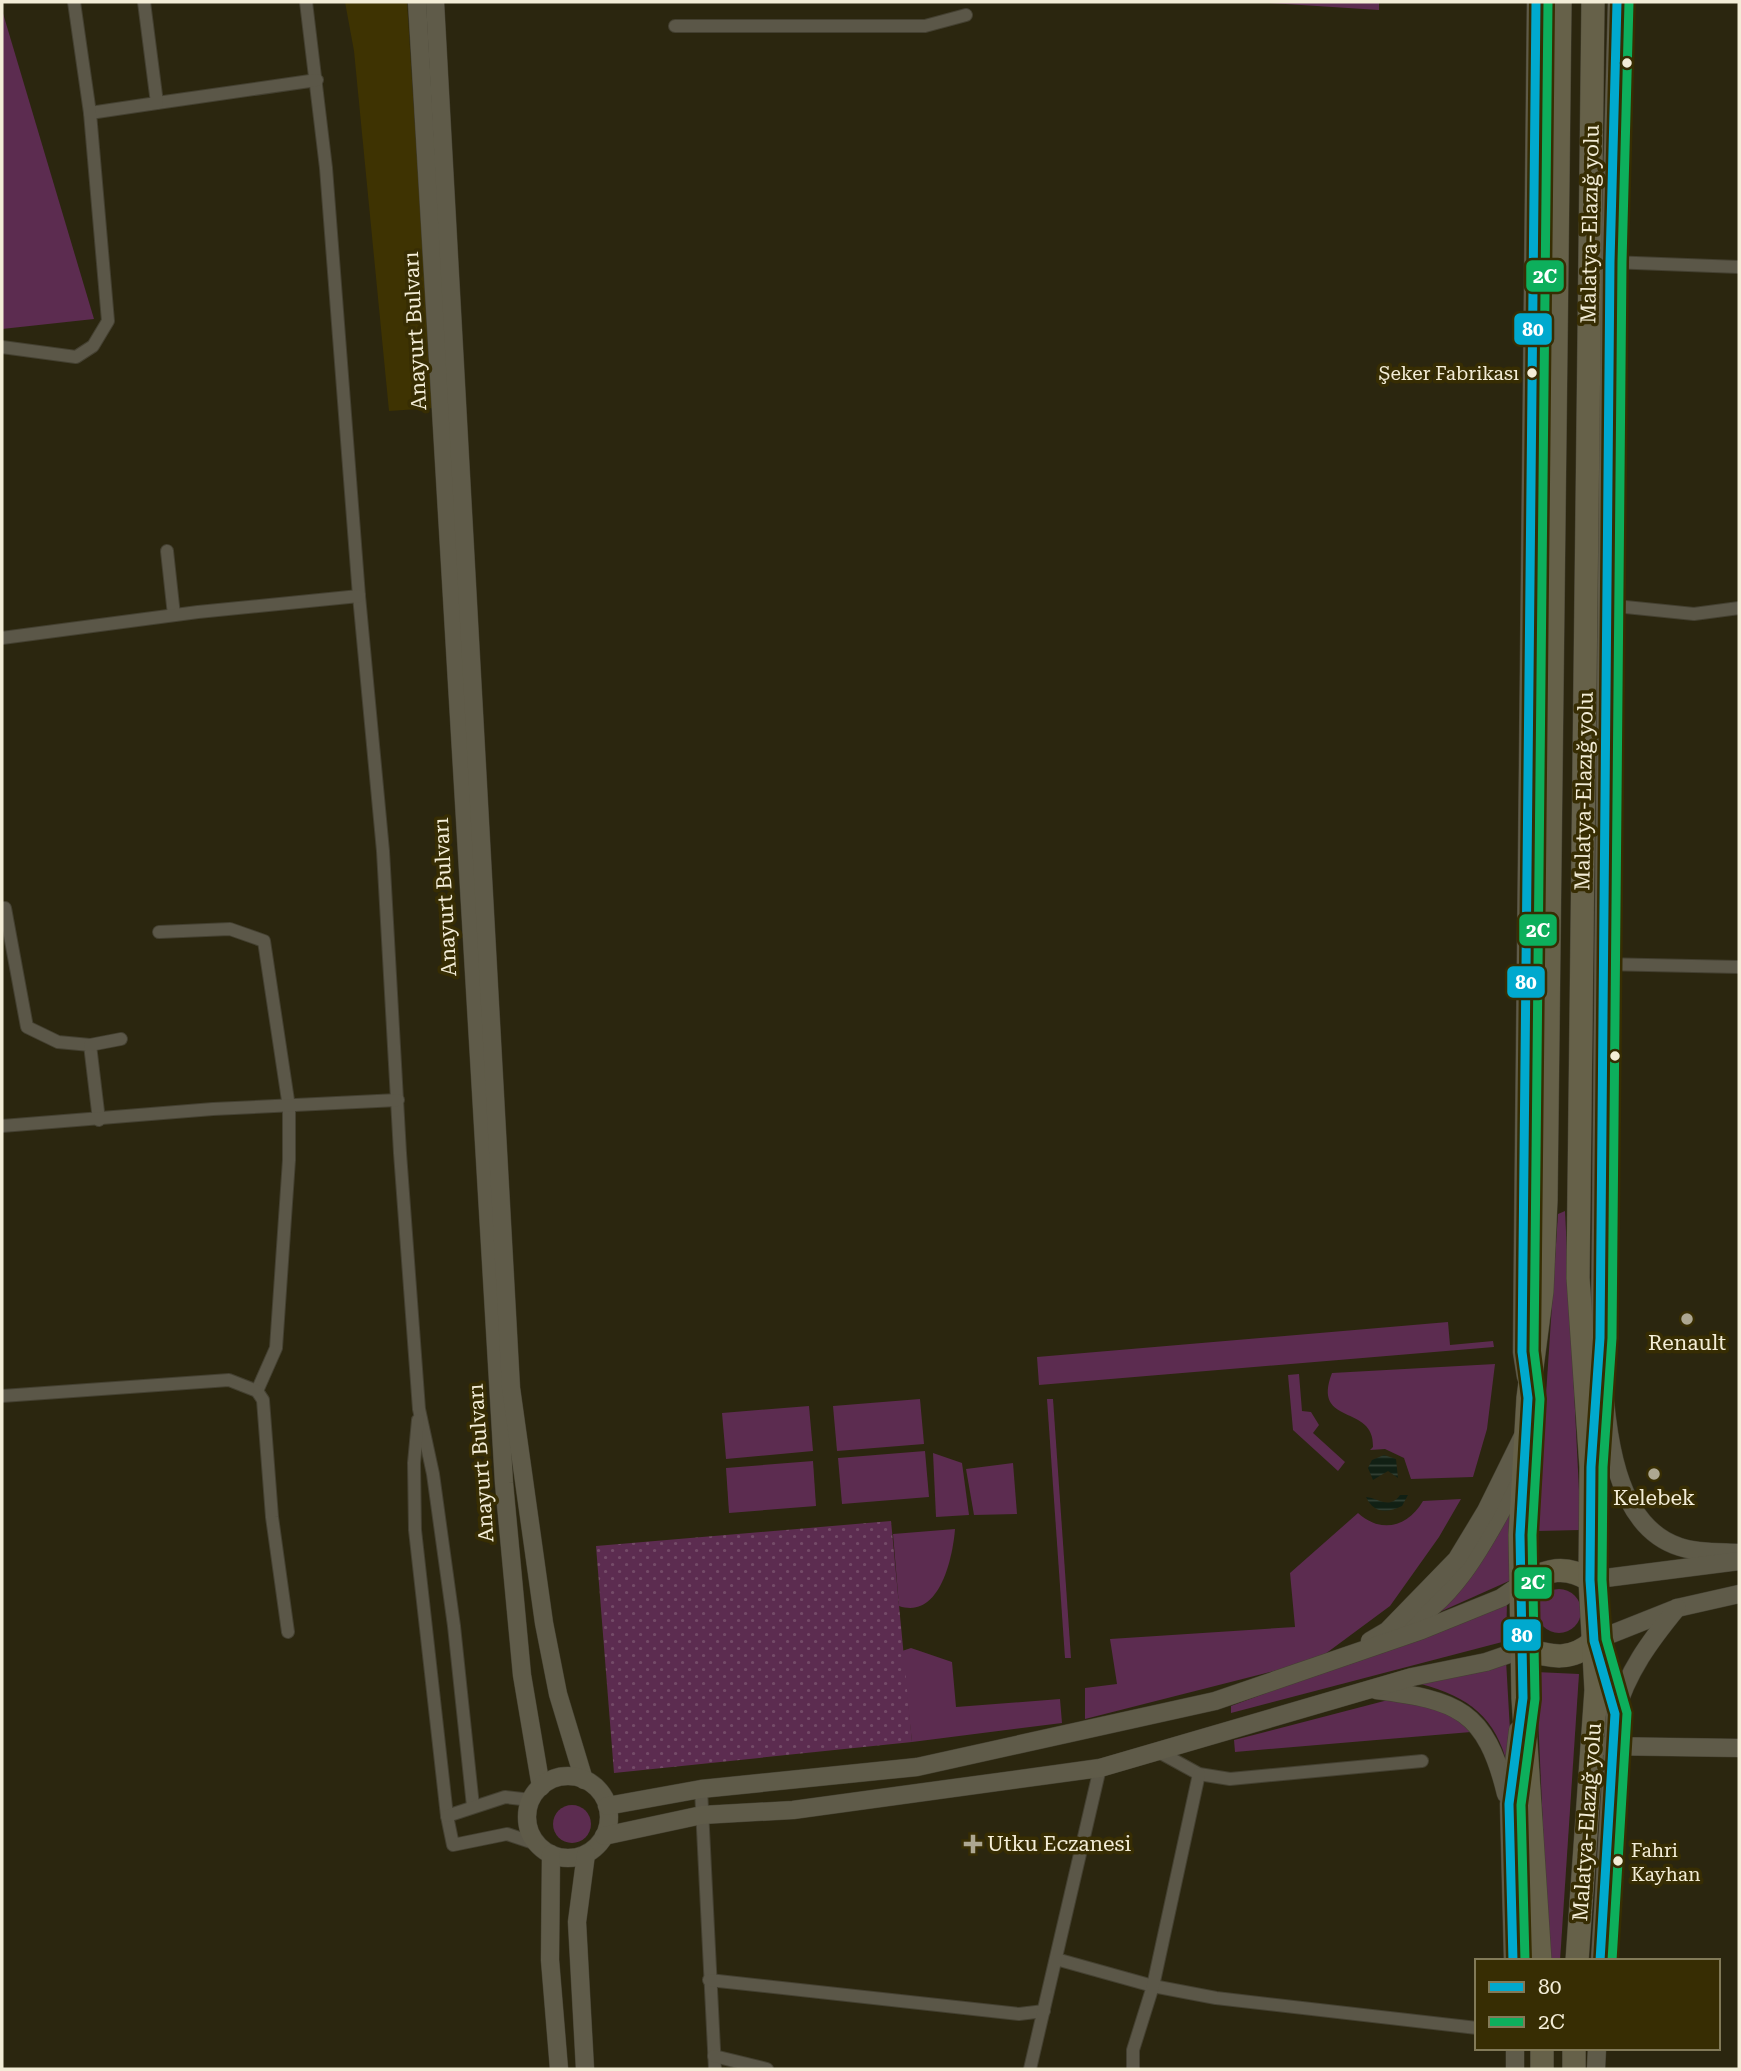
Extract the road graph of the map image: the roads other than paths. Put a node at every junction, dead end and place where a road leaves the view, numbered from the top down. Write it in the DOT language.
graph roads {
  1 [pos="74,2"];
  2 [pos="144,2"];
  3 [pos="306,2"];
  4 [pos="417,2"];
  5 [pos="435,2"];
  6 [pos="1536,2"];
  7 [pos="1560,2"];
  8 [pos="1593,2"];
  9 [pos="1617,2"];
  10 [pos="966,15"];
  11 [pos="675,26"];
  12 [pos="317,80"];
  13 [pos="157,103"];
  14 [pos="90,113"];
  15 [pos="1610,261"];
  16 [pos="1739,267"];
  17 [pos="2,348"];
  18 [pos="167,551"];
  19 [pos="359,596"];
  20 [pos="1606,605"];
  21 [pos="1739,608"];
  22 [pos="174,615"];
  23 [pos="2,639"];
  24 [pos="5,908"];
  25 [pos="159,932"];
  26 [pos="8,953"];
  27 [pos="1601,964"];
  28 [pos="1739,967"];
  29 [pos="121,1039"];
  30 [pos="90,1045"];
  31 [pos="398,1100"];
  32 [pos="289,1107"];
  33 [pos="99,1121"];
  34 [pos="2,1126"];
  35 [pos="1600,1338"];
  36 [pos="257,1391"];
  37 [pos="2,1396"];
  38 [pos="1528,1398"];
  39 [pos="419,1409"];
  40 [pos="1527,1428"];
  41 [pos="1591,1466"];
  42 [pos="1524,1470"];
  43 [pos="1739,1553"];
  44 [pos="1739,1561"];
  45 [pos="1590,1580"];
  46 [pos="1522,1583"];
  47 [pos="1739,1594"];
  48 [pos="1677,1608"];
  49 [pos="288,1632"];
  50 [pos="1387,1632"];
  51 [pos="1594,1641"];
  52 [pos="1524,1649"];
  53 [pos="1332,1663"];
  54 [pos="1371,1689"];
  55 [pos="1522,1698"];
  56 [pos="1615,1714"];
  57 [pos="1603,1746"];
  58 [pos="1739,1748"];
  59 [pos="1159,1752"];
  60 [pos="1422,1761"];
  61 [pos="1100,1768"];
  62 [pos="1199,1774"];
  63 [pos="584,1780"];
  64 [pos="701,1789"];
  65 [pos="536,1794"];
  66 [pos="1509,1804"];
  67 [pos="473,1806"];
  68 [pos="607,1806"];
  69 [pos="702,1815"];
  70 [pos="447,1816"];
  71 [pos="604,1836"];
  72 [pos="544,1849"];
  73 [pos="586,1854"];
  74 [pos="1056,1959"];
  75 [pos="1513,1959"];
  76 [pos="1540,1959"];
  77 [pos="1577,1959"];
  78 [pos="1600,1959"];
  79 [pos="709,1980"];
  80 [pos="1153,1986"];
  81 [pos="1044,2011"];
  82 [pos="1475,2028"];
  83 [pos="1515,2050"];
  84 [pos="1542,2050"];
  85 [pos="1574,2050"];
  86 [pos="1597,2050"];
  87 [pos="715,2063"];
  88 [pos="559,2069"];
  89 [pos="585,2069"];
  90 [pos="767,2069"];
  91 [pos="1030,2069"];
  92 [pos="1133,2069"];
  93 [pos="1515,2069"];
  94 [pos="1542,2069"];
  95 [pos="1574,2069"];
  96 [pos="1596,2069"];
  1 -- 14 [label="street"];
  2 -- 13 [label="street"];
  3 -- 12 [label="street"];
  4 -- 65 [label="street, Anayurt Bulvarı"];
  5 -- 63 [label="street, Anayurt Bulvarı"];
  6 -- 38 [label="street"];
  7 -- 38 [label="highway, Malatya-Elazığ yolu"];
  8 -- 41 [label="highway, Malatya-Elazığ yolu"];
  9 -- 15 [label="street"];
  10 -- 11 [label="street"];
  12 -- 13 [label="street"];
  12 -- 19 [label="street"];
  13 -- 14 [label="street"];
  14 -- 17 [label="street"];
  15 -- 16 [label="street"];
  15 -- 20 [label="street"];
  18 -- 22 [label="street"];
  19 -- 22 [label="street"];
  19 -- 31 [label="street"];
  20 -- 21 [label="street"];
  20 -- 27 [label="street"];
  22 -- 23 [label="street"];
  24 -- 26 [label="street"];
  25 -- 32 [label="street"];
  26 -- 30 [label="street"];
  27 -- 28 [label="street"];
  27 -- 35 [label="street"];
  29 -- 30 [label="street"];
  30 -- 33 [label="street"];
  31 -- 32 [label="street"];
  31 -- 39 [label="street"];
  32 -- 33 [label="street"];
  32 -- 36 [label="street"];
  33 -- 34 [label="street"];
  35 -- 41 [label="highway"];
  35 -- 43 [label="street"];
  36 -- 37 [label="street"];
  36 -- 49 [label="street"];
  38 -- 40 [label="highway, Malatya-Elazığ yolu"];
  39 -- 67 [label="street"];
  39 -- 70 [label="street"];
  40 -- 42 [label="highway, Malatya-Elazığ yolu"];
  40 -- 50 [label="street"];
  41 -- 45 [label="highway, Malatya-Elazığ yolu"];
  42 -- 46 [label="highway, Malatya-Elazığ yolu"];
  42 -- 50 [label="street"];
  44 -- 45 [label="street"];
  45 -- 46 [label="highway"];
  45 -- 51 [label="highway"];
  46 -- 52 [label="highway"];
  46 -- 53 [label="street"];
  47 -- 48 [label="street"];
  48 -- 51 [label="street"];
  48 -- 56 [label="street"];
  50 -- 53 [label="street"];
  51 -- 52 [label="highway"];
  51 -- 56 [label="street"];
  51 -- 57 [label="highway, Malatya-Elazığ yolu"];
  52 -- 54 [label="street"];
  52 -- 55 [label="highway, Malatya-Elazığ yolu"];
  53 -- 64 [label="street"];
  54 -- 59 [label="street"];
  54 -- 66 [label="street"];
  55 -- 66 [label="street"];
  55 -- 76 [label="highway, Malatya-Elazığ yolu"];
  56 -- 57 [label="street"];
  57 -- 58 [label="street"];
  57 -- 77 [label="highway, Malatya-Elazığ yolu"];
  57 -- 78 [label="street"];
  59 -- 61 [label="street"];
  59 -- 62 [label="street"];
  60 -- 62 [label="street"];
  61 -- 69 [label="street"];
  61 -- 74 [label="street"];
  62 -- 80 [label="street"];
  63 -- 65 [label="street"];
  63 -- 68 [label="street"];
  64 -- 68 [label="street"];
  64 -- 69 [label="street"];
  65 -- 67 [label="street"];
  65 -- 72 [label="street"];
  66 -- 75 [label="street"];
  67 -- 70 [label="street"];
  68 -- 71 [label="street"];
  69 -- 71 [label="street"];
  69 -- 79 [label="street"];
  70 -- 72 [label="street"];
  71 -- 73 [label="street"];
  72 -- 73 [label="street"];
  72 -- 88 [label="street"];
  73 -- 89 [label="street"];
  74 -- 80 [label="street"];
  74 -- 81 [label="street"];
  79 -- 81 [label="street"];
  79 -- 87 [label="street"];
  80 -- 82 [label="street"];
  80 -- 92 [label="street"];
  81 -- 91 [label="street"];
  83 -- 93 [label="street"];
  84 -- 94 [label="highway"];
  85 -- 95 [label="highway"];
  86 -- 96 [label="street"];
  87 -- 90 [label="street"];
}
